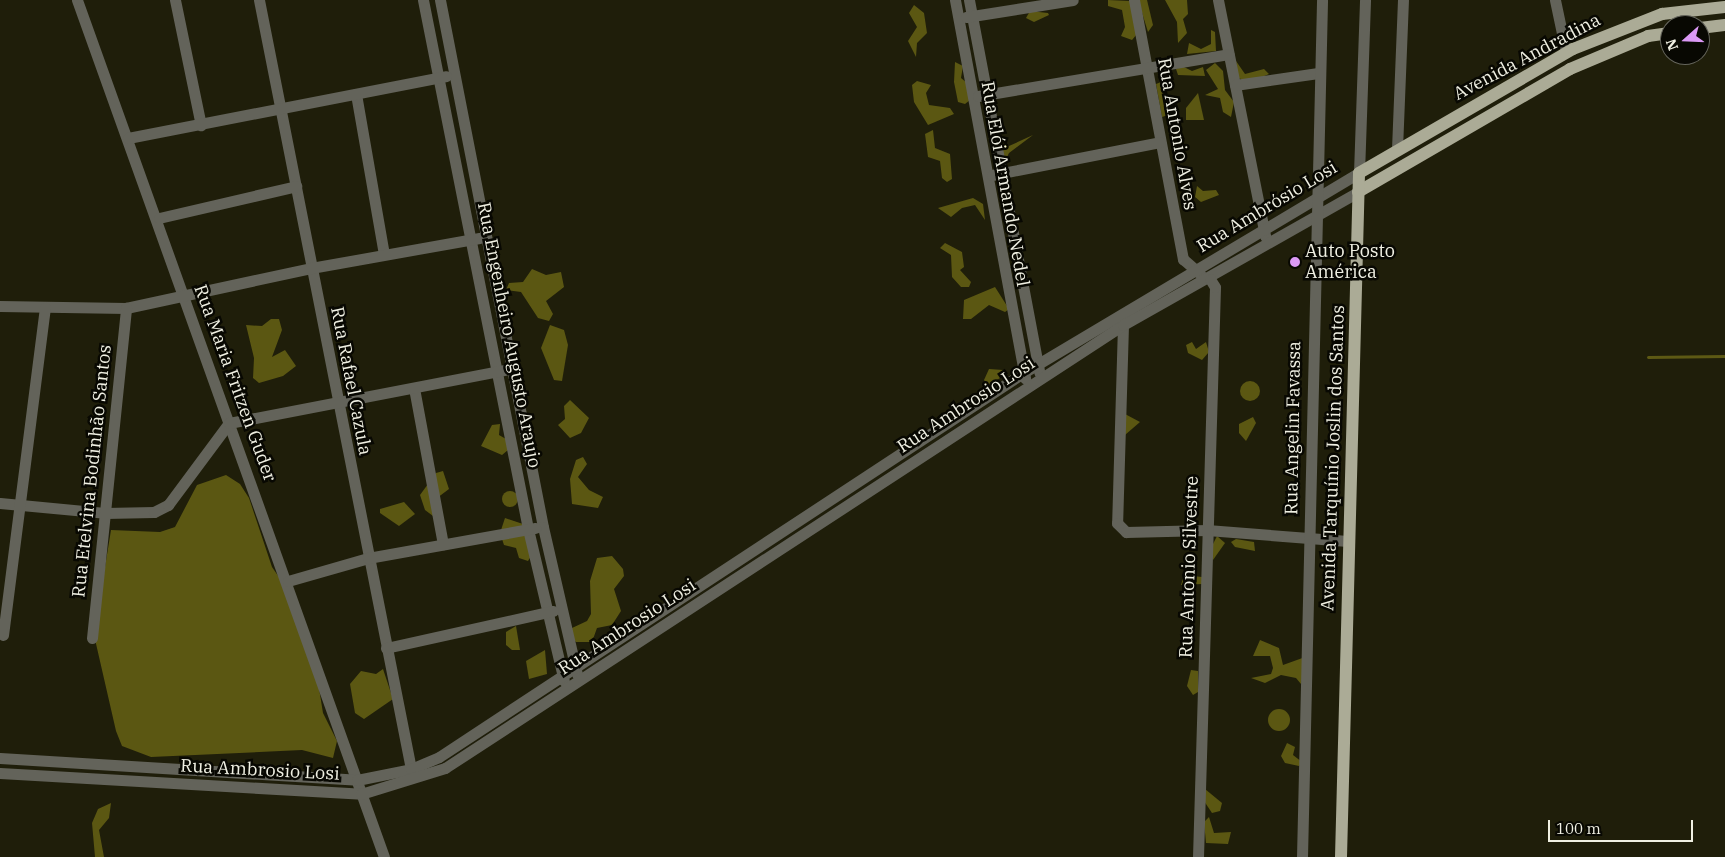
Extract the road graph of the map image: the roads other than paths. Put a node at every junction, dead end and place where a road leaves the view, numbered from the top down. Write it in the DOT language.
graph roads {
  1 [pos="77,0"];
  2 [pos="175,0"];
  3 [pos="259,0"];
  4 [pos="423,0"];
  5 [pos="440,0"];
  6 [pos="955,0"];
  7 [pos="969,0"];
  8 [pos="1073,0"];
  9 [pos="1134,0"];
  10 [pos="1218,0"];
  11 [pos="1322,0"];
  12 [pos="1365,0"];
  13 [pos="1403,0"];
  14 [pos="1555,0"];
  15 [pos="1563,0"];
  16 [pos="1725,7"];
  17 [pos="972,16"];
  18 [pos="958,18"];
  19 [pos="1564,26"];
  20 [pos="1723,27"];
  21 [pos="1710,28"];
  22 [pos="1660,34"];
  23 [pos="1570,51"];
  24 [pos="1228,54"];
  25 [pos="1147,66"];
  26 [pos="1318,73"];
  27 [pos="454,75"];
  28 [pos="440,78"];
  29 [pos="1235,85"];
  30 [pos="356,94"];
  31 [pos="985,95"];
  32 [pos="972,97"];
  33 [pos="280,108"];
  34 [pos="201,125"];
  35 [pos="128,138"];
  36 [pos="1160,142"];
  37 [pos="1397,148"];
  38 [pos="1358,173"];
  39 [pos="999,174"];
  40 [pos="985,176"];
  41 [pos="296,186"];
  42 [pos="1358,192"];
  43 [pos="1317,199"];
  44 [pos="1316,216"];
  45 [pos="159,218"];
  46 [pos="1263,231"];
  47 [pos="488,236"];
  48 [pos="473,240"];
  49 [pos="1268,244"];
  50 [pos="384,254"];
  51 [pos="311,268"];
  52 [pos="1193,272"];
  53 [pos="1210,279"];
  54 [pos="184,295"];
  55 [pos="0,306"];
  56 [pos="45,308"];
  57 [pos="126,308"];
  58 [pos="1123,325"];
  59 [pos="1036,365"];
  60 [pos="514,368"];
  61 [pos="498,371"];
  62 [pos="1023,373"];
  63 [pos="1041,377"];
  64 [pos="1028,385"];
  65 [pos="414,388"];
  66 [pos="337,401"];
  67 [pos="229,423"];
  68 [pos="0,503"];
  69 [pos="19,506"];
  70 [pos="105,514"];
  71 [pos="543,527"];
  72 [pos="528,529"];
  73 [pos="1207,530"];
  74 [pos="1308,541"];
  75 [pos="1348,541"];
  76 [pos="443,544"];
  77 [pos="368,558"];
  78 [pos="288,582"];
  79 [pos="561,609"];
  80 [pos="547,612"];
  81 [pos="2,635"];
  82 [pos="92,638"];
  83 [pos="386,648"];
  84 [pos="575,668"];
  85 [pos="562,676"];
  86 [pos="579,679"];
  87 [pos="567,688"];
  88 [pos="0,758"];
  89 [pos="411,769"];
  90 [pos="0,773"];
  91 [pos="357,780"];
  92 [pos="361,794"];
  93 [pos="384,857"];
  94 [pos="1198,857"];
  95 [pos="1302,857"];
  96 [pos="1341,857"];
  1 -- 35 [label="street, Rua Maria Fritzen Guder"];
  2 -- 34 [label="street"];
  3 -- 33 [label="street, Rua Rafael Cazula"];
  4 -- 28 [label="street, Rua Engenheiro Augusto Araujo"];
  5 -- 27 [label="street"];
  6 -- 18 [label="street, Rua Elói Armando Nedel"];
  7 -- 17 [label="street, Rua Elói Armando Nedel"];
  8 -- 17 [label="street"];
  9 -- 25 [label="street, Rua Antonio Alves"];
  10 -- 24 [label="street"];
  11 -- 26 [label="street, Rua Angelin Favassa"];
  12 -- 38 [label="street, Avenida Tarquínio Joslin dos Santos"];
  13 -- 37 [label="street"];
  14 -- 19 [label="street"];
  15 -- 19 [label="street"];
  16 -- 23 [label="main road, Avenida Andradina"];
  17 -- 18 [label="street"];
  17 -- 31 [label="street, Rua Elói Armando Nedel"];
  18 -- 32 [label="street, Rua Elói Armando Nedel"];
  19 -- 23 [label="street"];
  20 -- 21 [label="main road"];
  22 -- 42 [label="main road, Avenida Andradina"];
  23 -- 37 [label="main road, Avenida Andradina"];
  24 -- 25 [label="street"];
  24 -- 29 [label="street"];
  25 -- 31 [label="street"];
  25 -- 36 [label="street, Rua Antonio Alves"];
  26 -- 29 [label="street"];
  26 -- 43 [label="street, Rua Angelin Favassa"];
  27 -- 28 [label="street"];
  27 -- 47 [label="street"];
  28 -- 30 [label="street"];
  28 -- 48 [label="street, Rua Engenheiro Augusto Araujo"];
  29 -- 46 [label="street"];
  30 -- 33 [label="street"];
  30 -- 50 [label="street"];
  31 -- 32 [label="street"];
  31 -- 39 [label="street, Rua Elói Armando Nedel"];
  32 -- 40 [label="street, Rua Elói Armando Nedel"];
  33 -- 34 [label="street"];
  33 -- 41 [label="street, Rua Rafael Cazula"];
  34 -- 35 [label="street"];
  35 -- 45 [label="street, Rua Maria Fritzen Guder"];
  36 -- 39 [label="street"];
  36 -- 52 [label="street, Rua Antonio Alves"];
  37 -- 38 [label="main road, Avenida Andradina"];
  38 -- 42 [label="main road, Avenida Tarquínio Joslin dos Santos"];
  38 -- 43 [label="street, Rua Ambrósio Losi"];
  39 -- 40 [label="street"];
  39 -- 59 [label="street, Rua Elói Armando Nedel"];
  40 -- 62 [label="street, Rua Elói Armando Nedel"];
  41 -- 45 [label="street"];
  41 -- 51 [label="street, Rua Rafael Cazula"];
  42 -- 44 [label="street, Rua Ambrósio Losi"];
  42 -- 75 [label="main road, Avenida Tarquínio Joslin dos Santos"];
  43 -- 44 [label="street, Rua Angelin Favassa"];
  43 -- 46 [label="street, Rua Ambrósio Losi"];
  44 -- 49 [label="street, Rua Ambrósio Losi"];
  44 -- 74 [label="street, Rua Angelin Favassa"];
  45 -- 54 [label="street, Rua Maria Fritzen Guder"];
  46 -- 49 [label="street"];
  46 -- 52 [label="street, Rua Ambrósio Losi"];
  47 -- 48 [label="street"];
  47 -- 60 [label="street"];
  48 -- 50 [label="street"];
  48 -- 61 [label="street, Rua Engenheiro Augusto Araujo"];
  49 -- 53 [label="street, Rua Ambrósio Losi"];
  50 -- 51 [label="street"];
  51 -- 54 [label="street"];
  51 -- 66 [label="street, Rua Rafael Cazula"];
  52 -- 53 [label="street"];
  52 -- 59 [label="street, Rua Ambrosio Losi"];
  53 -- 58 [label="street, Rua Ambrosio Losi"];
  53 -- 73 [label="street, Rua Antonio Silvestre"];
  54 -- 57 [label="street"];
  54 -- 67 [label="street, Rua Maria Fritzen Guder"];
  55 -- 56 [label="street"];
  56 -- 57 [label="street"];
  56 -- 69 [label="street"];
  57 -- 70 [label="street, Rua Etelvina Bodinhão Santos"];
  58 -- 63 [label="street, Rua Ambrosio Losi"];
  58 -- 73 [label="street"];
  59 -- 62 [label="street, Rua Ambrosio Losi"];
  59 -- 63 [label="street, Rua Elói Armando Nedel"];
  60 -- 61 [label="street"];
  60 -- 71 [label="street"];
  61 -- 65 [label="street"];
  61 -- 72 [label="street, Rua Engenheiro Augusto Araujo"];
  62 -- 64 [label="street, Rua Elói Armando Nedel"];
  62 -- 84 [label="street, Rua Ambrosio Losi"];
  63 -- 64 [label="street, Rua Ambrosio Losi"];
  64 -- 86 [label="street, Rua Ambrosio Losi"];
  65 -- 66 [label="street"];
  65 -- 76 [label="street"];
  66 -- 67 [label="street"];
  66 -- 77 [label="street, Rua Rafael Cazula"];
  67 -- 70 [label="street"];
  67 -- 78 [label="street, Rua Maria Fritzen Guder"];
  68 -- 69 [label="street"];
  69 -- 70 [label="street"];
  69 -- 81 [label="street"];
  70 -- 82 [label="street, Rua Etelvina Bodinhão Santos"];
  71 -- 72 [label="street"];
  71 -- 79 [label="street"];
  72 -- 76 [label="street"];
  72 -- 80 [label="street, Rua Engenheiro Augusto Araujo"];
  73 -- 74 [label="street"];
  73 -- 94 [label="street, Rua Antonio Silvestre"];
  74 -- 75 [label="street"];
  74 -- 95 [label="street, Rua Angelin Favassa"];
  75 -- 96 [label="main road, Avenida Tarquínio Joslin dos Santos"];
  76 -- 77 [label="street"];
  77 -- 78 [label="street"];
  77 -- 83 [label="street, Rua Rafael Cazula"];
  78 -- 91 [label="street, Rua Maria Fritzen Guder"];
  79 -- 80 [label="street"];
  79 -- 84 [label="street"];
  80 -- 83 [label="street"];
  80 -- 85 [label="street, Rua Engenheiro Augusto Araujo"];
  83 -- 89 [label="street, Rua Rafael Cazula"];
  84 -- 85 [label="street, Rua Ambrosio Losi"];
  84 -- 86 [label="street"];
  85 -- 87 [label="street, Rua Engenheiro Augusto Araujo"];
  85 -- 89 [label="street, Rua Ambrosio Losi"];
  86 -- 87 [label="street, Rua Ambrosio Losi"];
  87 -- 92 [label="street, Rua Ambrosio Losi"];
  88 -- 91 [label="street, Rua Ambrosio Losi"];
  89 -- 91 [label="street, Rua Ambrosio Losi"];
  90 -- 92 [label="street, Rua Ambrosio Losi"];
  91 -- 92 [label="street, Rua Maria Fritzen Guder"];
  92 -- 93 [label="street, Rua Maria Fritzen Guder"];
}
